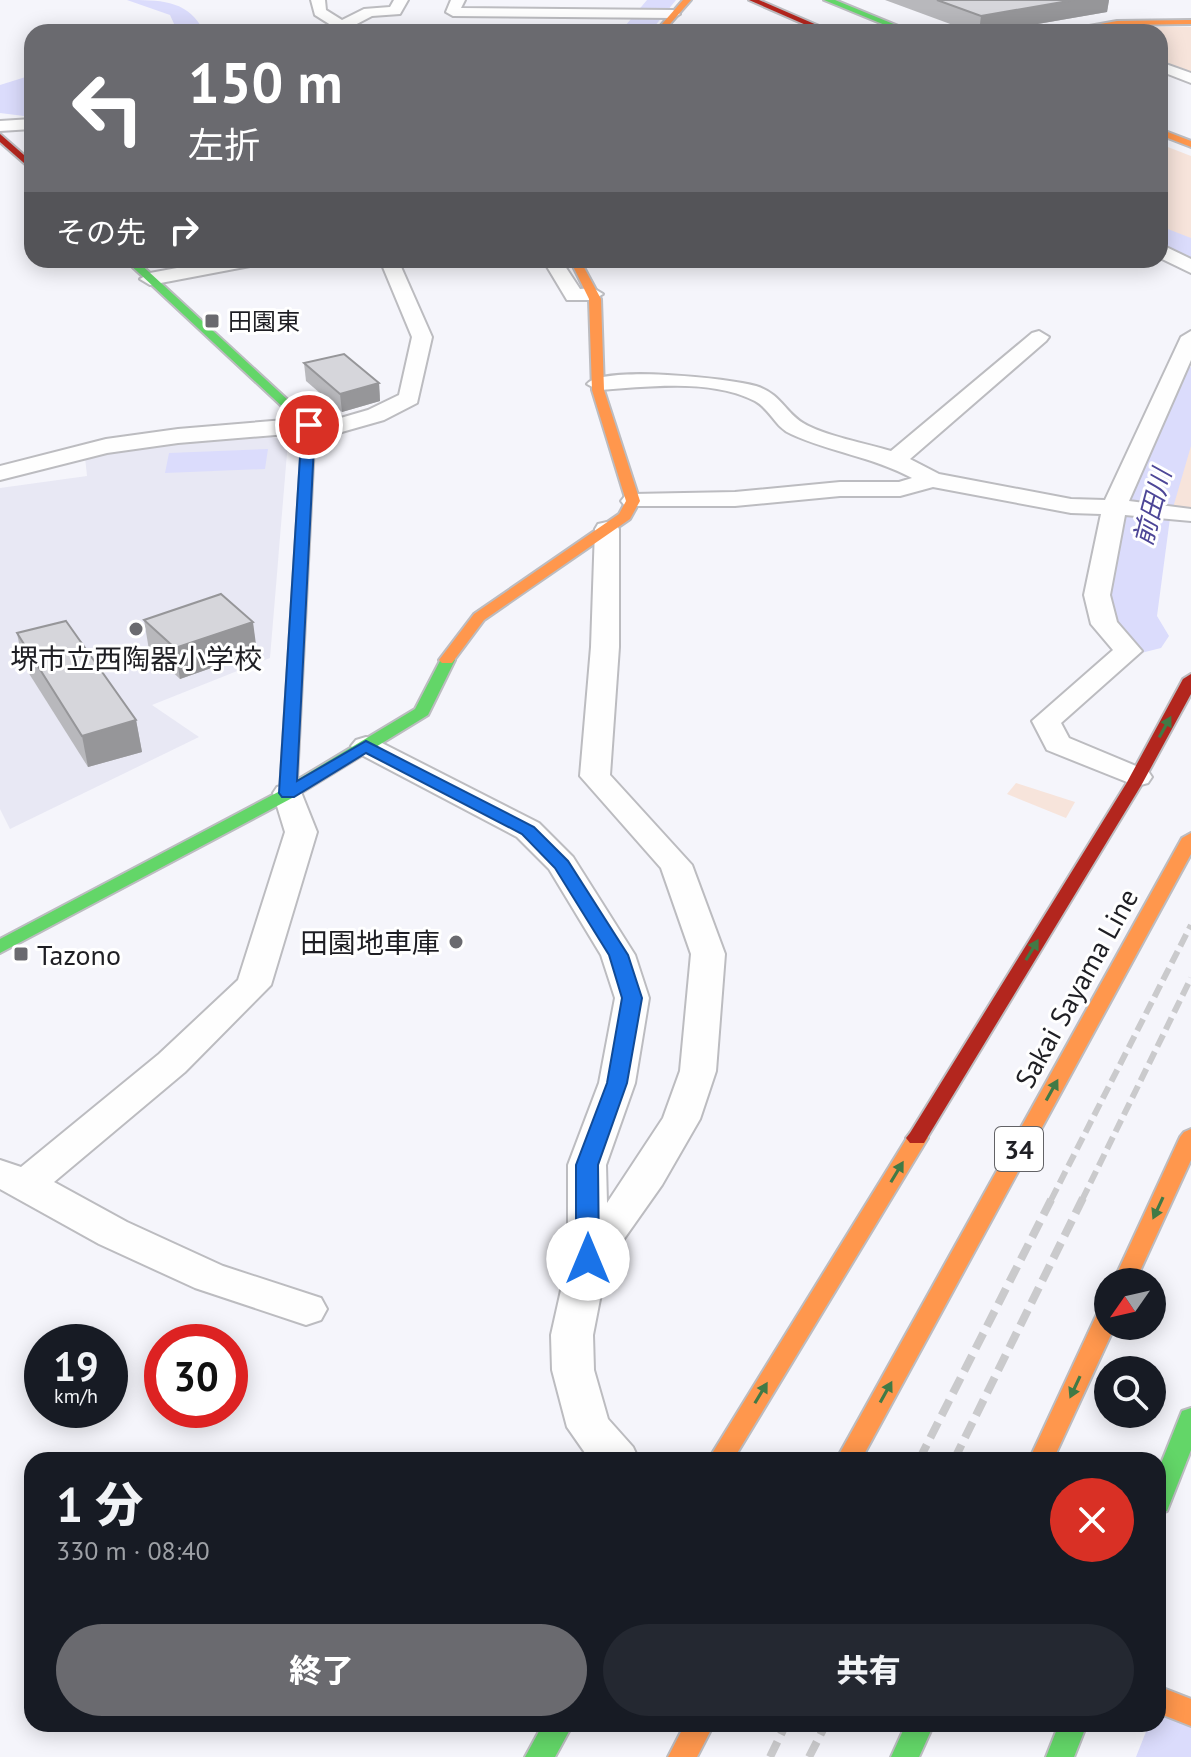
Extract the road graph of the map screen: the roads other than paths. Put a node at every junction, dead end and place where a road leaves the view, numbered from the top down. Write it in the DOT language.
graph roads {
  1 [pos="318,0"];
  2 [pos="687,0"];
  3 [pos="753,0"];
  4 [pos="828,0"];
  5 [pos="396,10"];
  6 [pos="453,11"];
  7 [pos="673,14"];
  8 [pos="1191,22"];
  9 [pos="340,24"];
  10 [pos="349,24"];
  11 [pos="665,24"];
  12 [pos="810,24"];
  13 [pos="889,24"];
  14 [pos="1111,24"];
  15 [pos="1168,69"];
  16 [pos="1191,78"];
  17 [pos="24,124"];
  18 [pos="0,126"];
  19 [pos="1168,135"];
  20 [pos="0,137"];
  21 [pos="1191,144"];
  22 [pos="8,153"];
  23 [pos="1168,254"];
  24 [pos="1191,267"];
  25 [pos="138,268"];
  26 [pos="208,268"];
  27 [pos="392,268"];
  28 [pos="557,268"];
  29 [pos="579,268"];
  30 [pos="150,279"];
  31 [pos="593,294"];
  32 [pos="1039,337"];
  33 [pos="1191,337"];
  34 [pos="598,384"];
  35 [pos="309,430"];
  36 [pos="895,460"];
  37 [pos="0,473"];
  38 [pos="932,480"];
  39 [pos="633,501"];
  40 [pos="1115,507"];
  41 [pos="1176,514"];
  42 [pos="607,529"];
  43 [pos="1191,679"];
  44 [pos="366,746"];
  45 [pos="1137,777"];
  46 [pos="288,793"];
  47 [pos="1191,838"];
  48 [pos="0,947"];
  49 [pos="1191,1137"];
  50 [pos="13,1179"];
  51 [pos="588,1259"];
  52 [pos="1130,1268"];
  53 [pos="306,1309"];
  54 [pos="1097,1340"];
  55 [pos="1191,1418"];
  56 [pos="610,1452"];
  57 [pos="725,1452"];
  58 [pos="852,1452"];
  59 [pos="1045,1452"];
  60 [pos="1166,1482"];
  61 [pos="1166,1702"];
  62 [pos="1191,1713"];
  63 [pos="554,1732"];
  64 [pos="696,1732"];
  65 [pos="916,1732"];
  66 [pos="1070,1732"];
  67 [pos="539,1757"];
  68 [pos="682,1757"];
  69 [pos="905,1757"];
  70 [pos="1060,1757"];
  1 -- 9 [label="street"];
  2 -- 7 [label="street"];
  3 -- 12 [label="street"];
  4 -- 13 [label="street"];
  5 -- 10 [label="street"];
  6 -- 7 [label="street"];
  7 -- 11 [label="street"];
  8 -- 14 [label="street"];
  15 -- 16 [label="street"];
  17 -- 18 [label="street"];
  19 -- 21 [label="street"];
  20 -- 22 [label="street"];
  23 -- 24 [label="street"];
  25 -- 30 [label="street"];
  26 -- 30 [label="street"];
  27 -- 35 [label="street"];
  28 -- 31 [label="street"];
  29 -- 31 [label="street"];
  30 -- 35 [label="street"];
  31 -- 34 [label="street"];
  32 -- 36 [label="street"];
  33 -- 40 [label="street"];
  34 -- 36 [label="street"];
  34 -- 39 [label="street"];
  35 -- 37 [label="street"];
  35 -- 46 [label="street"];
  36 -- 38 [label="street"];
  38 -- 39 [label="street"];
  38 -- 40 [label="street"];
  39 -- 42 [label="street"];
  40 -- 41 [label="street"];
  40 -- 45 [label="street"];
  42 -- 44 [label="street"];
  42 -- 51 [label="street"];
  45 -- 43 [label="street, one-way"];
  44 -- 46 [label="street"];
  44 -- 51 [label="street"];
  57 -- 45 [label="street, one-way"];
  46 -- 48 [label="street"];
  46 -- 50 [label="street"];
  58 -- 47 [label="street, Sakai Sayama Line / 34, one-way"];
  49 -- 52 [label="street, one-way"];
  50 -- 53 [label="street"];
  51 -- 56 [label="street"];
  54 -- 59 [label="street, one-way"];
  55 -- 60 [label="street"];
  61 -- 62 [label="street"];
  63 -- 67 [label="street"];
  64 -- 68 [label="street"];
  65 -- 69 [label="street"];
  66 -- 70 [label="street"];
}
